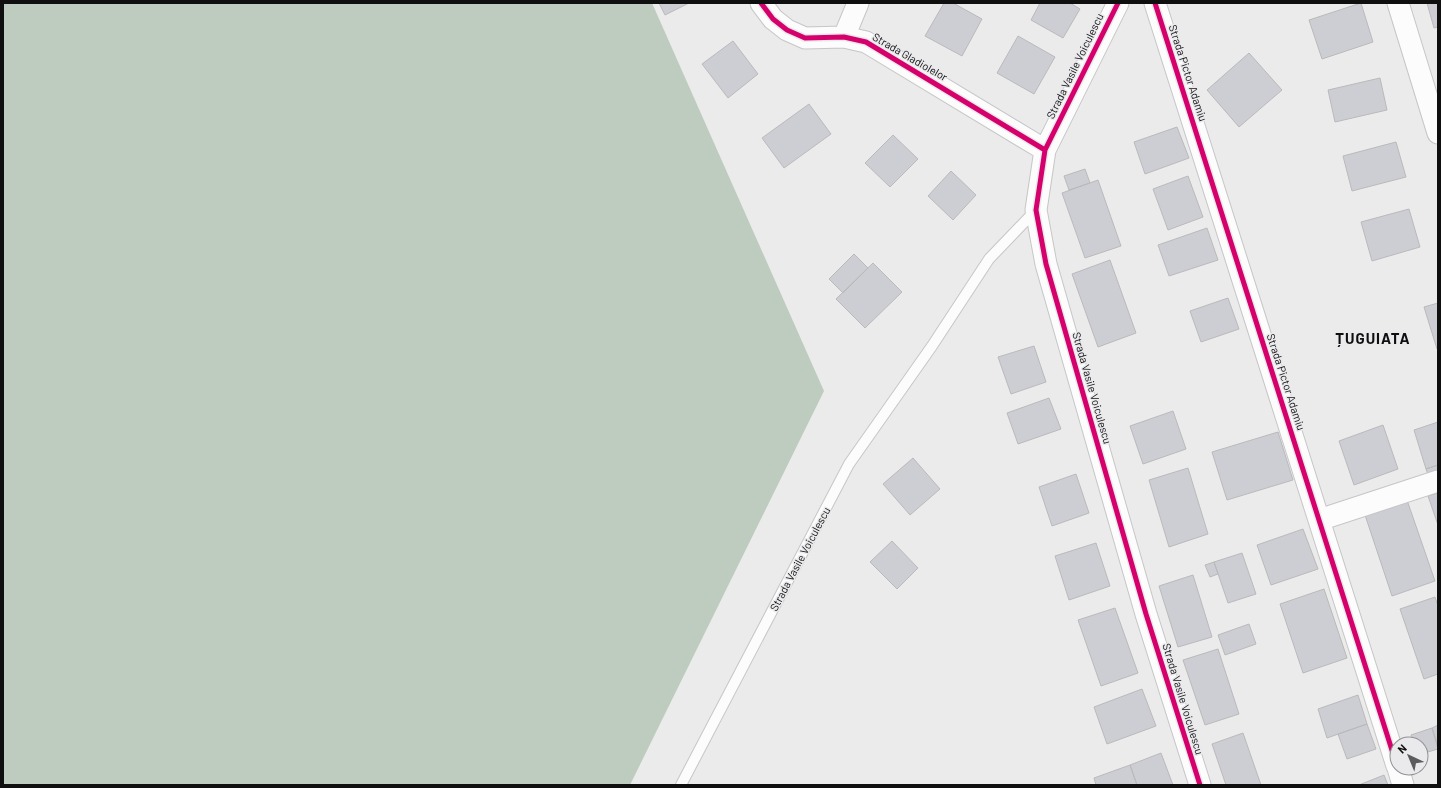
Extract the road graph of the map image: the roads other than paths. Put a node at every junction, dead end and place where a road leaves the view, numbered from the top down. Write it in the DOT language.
graph roads {
  1 [pos="761,3"];
  2 [pos="858,3"];
  3 [pos="1118,3"];
  4 [pos="1156,3"];
  5 [pos="1398,3"];
  6 [pos="844,37"];
  7 [pos="1438,133"];
  8 [pos="1045,150"];
  9 [pos="1036,210"];
  10 [pos="1438,481"];
  11 [pos="1319,520"];
  12 [pos="1389,742"];
  13 [pos="681,785"];
  14 [pos="1200,785"];
  1 -- 6 [label="street, Strada Gladiolelor"];
  2 -- 6 [label="street"];
  3 -- 8 [label="street, Strada Vasile Voiculescu"];
  4 -- 11 [label="street, Strada Pictor Adamiu"];
  5 -- 7 [label="street"];
  6 -- 8 [label="street, Strada Gladiolelor"];
  8 -- 9 [label="street, Strada Vasile Voiculescu"];
  9 -- 13 [label="lane, Strada Vasile Voiculescu"];
  9 -- 14 [label="street, Strada Vasile Voiculescu"];
  10 -- 11 [label="street"];
  11 -- 12 [label="street, Strada Pictor Adamiu"];
}
